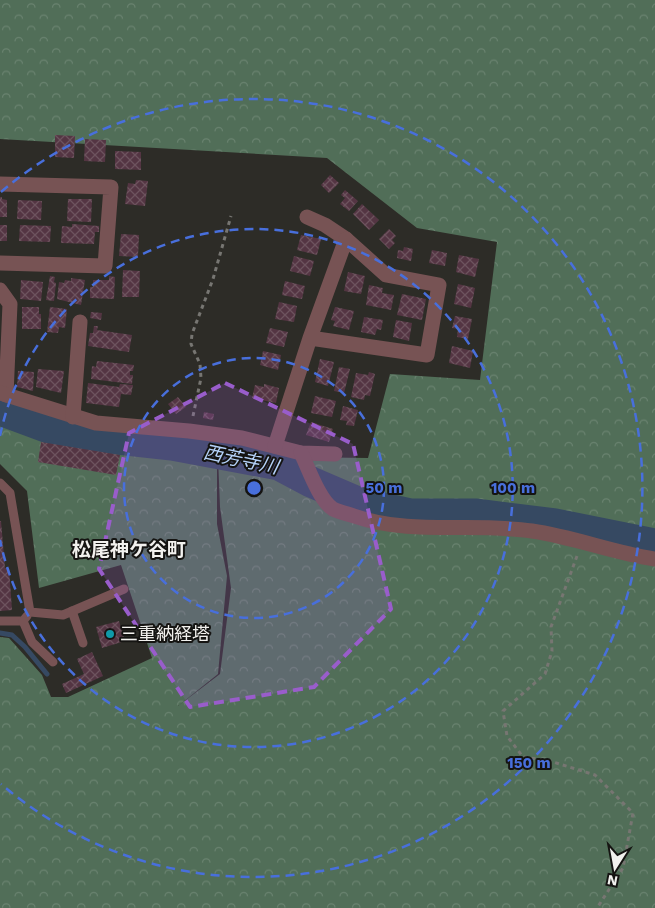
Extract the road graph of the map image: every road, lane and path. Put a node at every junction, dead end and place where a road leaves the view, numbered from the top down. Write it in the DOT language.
graph roads {
  1 [pos="0,184"];
  2 [pos="231,216"];
  3 [pos="307,217"];
  4 [pos="346,238"];
  5 [pos="0,263"];
  6 [pos="0,290"];
  7 [pos="80,322"];
  8 [pos="310,338"];
  9 [pos="3,394"];
  10 [pos="73,417"];
  11 [pos="189,431"];
  12 [pos="275,446"];
  13 [pos="301,453"];
  14 [pos="335,454"];
  15 [pos="0,483"];
  16 [pos="583,542"];
  17 [pos="655,559"];
  18 [pos="124,589"];
  19 [pos="72,611"];
  20 [pos="30,612"];
  21 [pos="0,620"];
  22 [pos="24,621"];
  23 [pos="83,643"];
  24 [pos="53,662"];
  25 [pos="597,908"];
  1 -- 5 [label="street"];
  2 -- 11 [label="path"];
  3 -- 4 [label="street"];
  4 -- 8 [label="street"];
  4 -- 8 [label="street"];
  6 -- 9 [label="street"];
  7 -- 10 [label="street"];
  8 -- 12 [label="street"];
  9 -- 10 [label="street"];
  10 -- 11 [label="street"];
  11 -- 12 [label="street"];
  12 -- 13 [label="street"];
  13 -- 14 [label="street"];
  13 -- 16 [label="street"];
  15 -- 20 [label="lane"];
  16 -- 17 [label="street"];
  16 -- 25 [label="path"];
  18 -- 19 [label="lane"];
  19 -- 20 [label="lane"];
  19 -- 23 [label="lane"];
  20 -- 22 [label="lane"];
  21 -- 22 [label="lane"];
  22 -- 24 [label="lane"];
}
